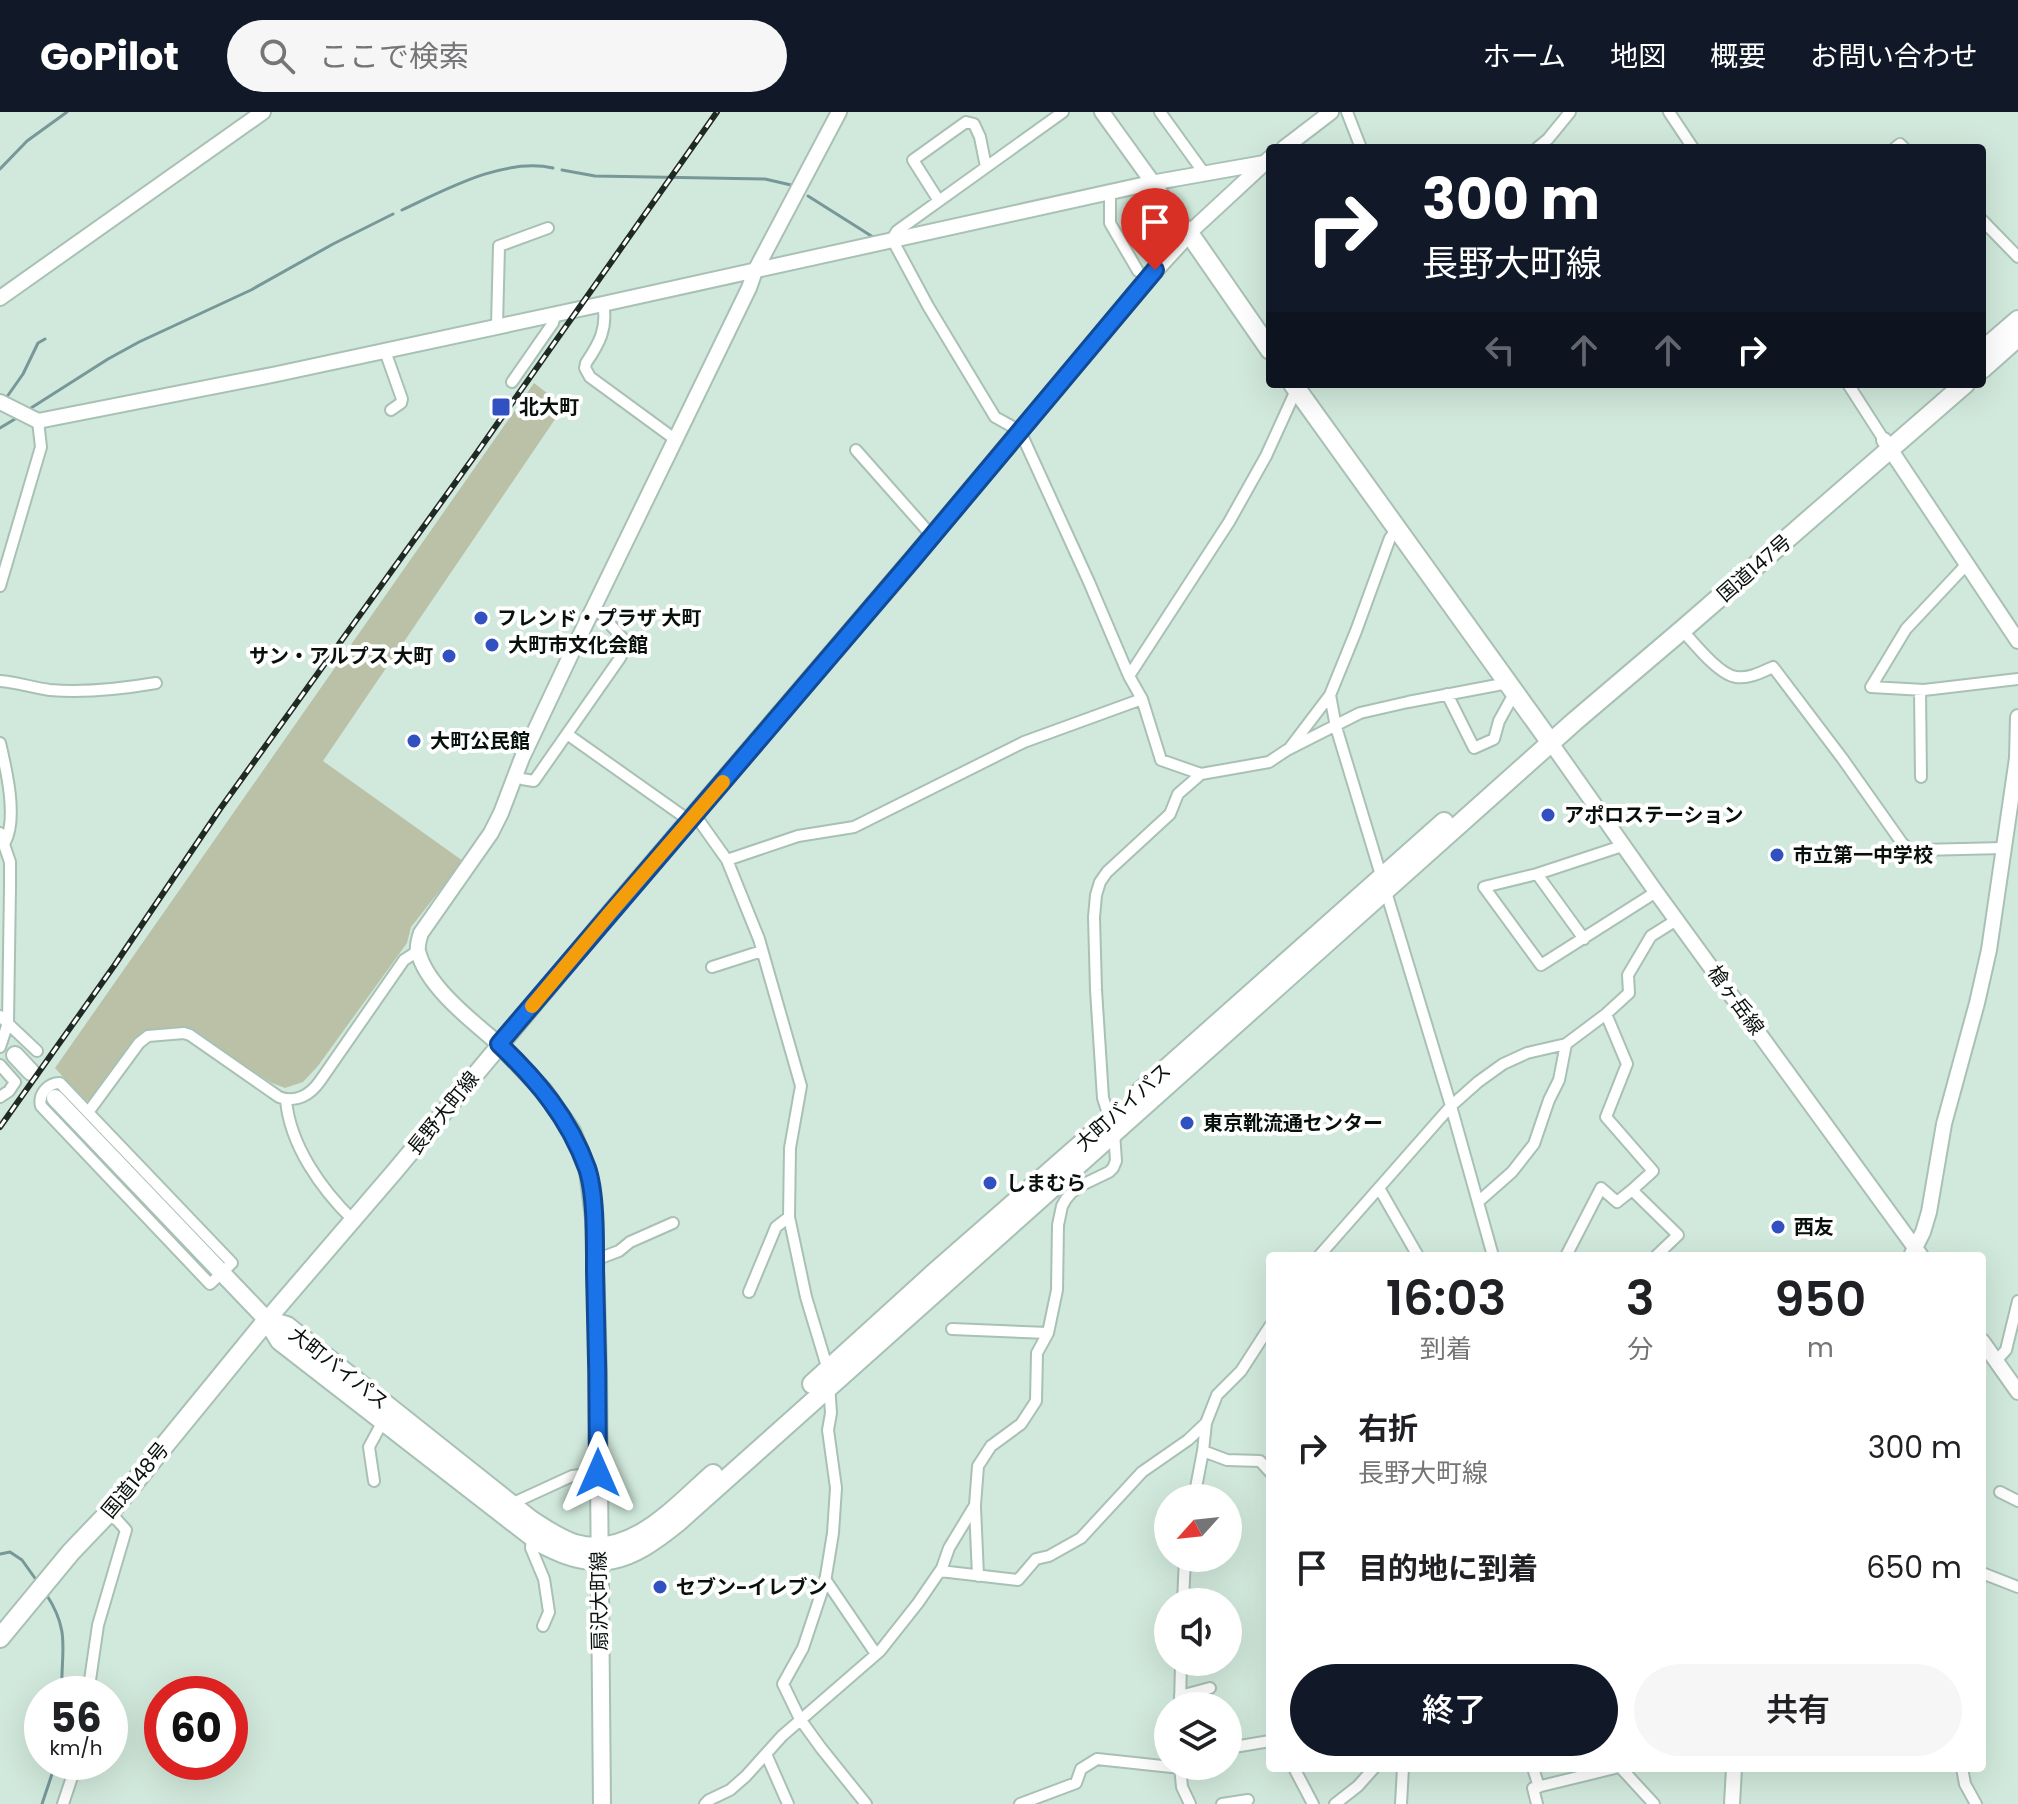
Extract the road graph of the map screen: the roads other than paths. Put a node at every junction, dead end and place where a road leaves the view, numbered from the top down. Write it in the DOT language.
graph roads {
  1 [pos="263,112"];
  2 [pos="839,112"];
  3 [pos="1063,112"];
  4 [pos="1102,112"];
  5 [pos="1160,112"];
  6 [pos="1331,112"];
  7 [pos="1347,112"];
  8 [pos="1570,112"];
  9 [pos="1669,112"];
  10 [pos="1289,144"];
  11 [pos="1359,144"];
  12 [pos="1542,144"];
  13 [pos="1690,144"];
  14 [pos="1266,160"];
  15 [pos="1266,161"];
  16 [pos="986,167"];
  17 [pos="1204,173"];
  18 [pos="1151,183"];
  19 [pos="1110,192"];
  20 [pos="939,201"];
  21 [pos="1986,227"];
  22 [pos="548,228"];
  23 [pos="1189,233"];
  24 [pos="892,239"];
  25 [pos="2018,257"];
  26 [pos="755,271"];
  27 [pos="1138,271"];
  28 [pos="0,298"];
  29 [pos="603,304"];
  30 [pos="555,314"];
  31 [pos="2018,320"];
  32 [pos="497,326"];
  33 [pos="2018,337"];
  34 [pos="1266,344"];
  35 [pos="1986,348"];
  36 [pos="385,351"];
  37 [pos="1986,365"];
  38 [pos="512,382"];
  39 [pos="1295,388"];
  40 [pos="1297,388"];
  41 [pos="1851,388"];
  42 [pos="1942,388"];
  43 [pos="1960,388"];
  44 [pos="3,403"];
  45 [pos="391,410"];
  46 [pos="38,421"];
  47 [pos="1020,431"];
  48 [pos="676,440"];
  49 [pos="1887,445"];
  50 [pos="856,450"];
  51 [pos="1398,528"];
  52 [pos="932,536"];
  53 [pos="1967,564"];
  54 [pos="0,586"];
  55 [pos="594,606"];
  56 [pos="1682,630"];
  57 [pos="2018,641"];
  58 [pos="1129,676"];
  59 [pos="2018,679"];
  60 [pos="0,681"];
  61 [pos="156,683"];
  62 [pos="1512,687"];
  63 [pos="1920,690"];
  64 [pos="1447,694"];
  65 [pos="1330,695"];
  66 [pos="1142,699"];
  67 [pos="2018,717"];
  68 [pos="1336,727"];
  69 [pos="567,734"];
  70 [pos="1548,738"];
  71 [pos="0,743"];
  72 [pos="1287,750"];
  73 [pos="1201,774"];
  74 [pos="515,775"];
  75 [pos="1921,777"];
  76 [pos="692,818"];
  77 [pos="2,837"];
  78 [pos="1625,845"];
  79 [pos="2004,848"];
  80 [pos="727,860"];
  81 [pos="1537,874"];
  82 [pos="1384,884"];
  83 [pos="1656,892"];
  84 [pos="1678,919"];
  85 [pos="1584,939"];
  86 [pos="418,951"];
  87 [pos="762,951"];
  88 [pos="712,967"];
  89 [pos="1606,1014"];
  90 [pos="4,1020"];
  91 [pos="499,1044"];
  92 [pos="1566,1044"];
  93 [pos="0,1047"];
  94 [pos="37,1051"];
  95 [pos="15,1055"];
  96 [pos="0,1065"];
  97 [pos="31,1072"];
  98 [pos="0,1097"];
  99 [pos="55,1098"];
  100 [pos="286,1100"];
  101 [pos="1451,1106"];
  102 [pos="89,1111"];
  103 [pos="1112,1125"];
  104 [pos="1379,1188"];
  105 [pos="1632,1190"];
  106 [pos="1478,1202"];
  107 [pos="789,1217"];
  108 [pos="353,1220"];
  109 [pos="673,1223"];
  110 [pos="1327,1252"];
  111 [pos="1416,1252"];
  112 [pos="1491,1252"];
  113 [pos="1571,1252"];
  114 [pos="1660,1252"];
  115 [pos="1914,1252"];
  116 [pos="1916,1252"];
  117 [pos="595,1260"];
  118 [pos="222,1273"];
  119 [pos="749,1292"];
  120 [pos="2018,1301"];
  121 [pos="267,1320"];
  122 [pos="952,1329"];
  123 [pos="1266,1332"];
  124 [pos="1048,1333"];
  125 [pos="1986,1347"];
  126 [pos="1996,1361"];
  127 [pos="828,1378"];
  128 [pos="2018,1392"];
  129 [pos="383,1421"];
  130 [pos="1206,1423"];
  131 [pos="1203,1451"];
  132 [pos="1266,1468"];
  133 [pos="598,1473"];
  134 [pos="374,1481"];
  135 [pos="1197,1484"];
  136 [pos="2000,1492"];
  137 [pos="2018,1501"];
  138 [pos="511,1504"];
  139 [pos="975,1505"];
  140 [pos="109,1511"];
  141 [pos="532,1537"];
  142 [pos="599,1554"];
  143 [pos="940,1571"];
  144 [pos="1986,1575"];
  145 [pos="978,1576"];
  146 [pos="825,1579"];
  147 [pos="2018,1587"];
  148 [pos="543,1626"];
  149 [pos="0,1638"];
  150 [pos="876,1654"];
  151 [pos="91,1676"];
  152 [pos="1210,1688"];
  153 [pos="1201,1692"];
  154 [pos="800,1719"];
  155 [pos="1266,1742"];
  156 [pos="1242,1746"];
  157 [pos="766,1754"];
  158 [pos="1154,1764"];
  159 [pos="1296,1772"];
  160 [pos="1370,1772"];
  161 [pos="1403,1772"];
  162 [pos="1534,1772"];
  163 [pos="1601,1772"];
  164 [pos="1622,1772"];
  165 [pos="1734,1772"];
  166 [pos="1963,1772"];
  167 [pos="71,1780"];
  168 [pos="1182,1780"];
  169 [pos="1539,1787"];
  170 [pos="1248,1800"];
  171 [pos="1339,1803"];
  172 [pos="63,1804"];
  173 [pos="602,1804"];
  174 [pos="705,1804"];
  175 [pos="788,1804"];
  176 [pos="866,1804"];
  177 [pos="1020,1804"];
  178 [pos="1190,1804"];
  179 [pos="1222,1804"];
  180 [pos="1313,1804"];
  181 [pos="1401,1804"];
  182 [pos="1537,1804"];
  183 [pos="1654,1804"];
  184 [pos="1732,1804"];
  185 [pos="1976,1804"];
  1 -- 28 [label="street"];
  2 -- 26 [label="street"];
  3 -- 16 [label="street"];
  4 -- 18 [label="street"];
  5 -- 17 [label="street"];
  6 -- 10 [label="street"];
  7 -- 11 [label="street"];
  8 -- 12 [label="street"];
  9 -- 13 [label="street"];
  14 -- 17 [label="street"];
  15 -- 23 [label="street"];
  16 -- 20 [label="street"];
  16 -- 20 [label="street"];
  17 -- 18 [label="street"];
  18 -- 19 [label="street"];
  18 -- 23 [label="street"];
  19 -- 24 [label="street"];
  19 -- 27 [label="street"];
  20 -- 24 [label="street"];
  21 -- 25 [label="street"];
  22 -- 32 [label="street"];
  23 -- 34 [label="highway"];
  23 -- 47 [label="main road, 長野大町線"];
  24 -- 26 [label="street"];
  24 -- 47 [label="street"];
  26 -- 29 [label="street"];
  26 -- 48 [label="street"];
  29 -- 30 [label="street"];
  29 -- 48 [label="street"];
  30 -- 32 [label="street"];
  30 -- 38 [label="street"];
  31 -- 35 [label="highway"];
  32 -- 36 [label="street"];
  33 -- 37 [label="highway"];
  36 -- 45 [label="street"];
  36 -- 46 [label="street"];
  39 -- 58 [label="street"];
  40 -- 51 [label="highway"];
  41 -- 49 [label="street"];
  42 -- 49 [label="highway, 国道147号"];
  43 -- 49 [label="highway, 国道147号"];
  44 -- 46 [label="street"];
  46 -- 54 [label="street"];
  47 -- 52 [label="main road, 長野大町線"];
  47 -- 58 [label="street"];
  48 -- 55 [label="street"];
  49 -- 53 [label="street"];
  49 -- 56 [label="highway, 国道147号"];
  49 -- 70 [label="highway, 国道147号"];
  50 -- 52 [label="street"];
  51 -- 62 [label="highway"];
  51 -- 65 [label="street"];
  52 -- 76 [label="main road, 長野大町線"];
  53 -- 57 [label="street"];
  53 -- 63 [label="street"];
  55 -- 69 [label="street"];
  55 -- 74 [label="street"];
  56 -- 70 [label="highway, 国道147号"];
  56 -- 79 [label="street"];
  58 -- 66 [label="street"];
  59 -- 63 [label="street"];
  60 -- 61 [label="street"];
  62 -- 64 [label="street"];
  62 -- 64 [label="street"];
  62 -- 70 [label="highway"];
  63 -- 75 [label="street"];
  64 -- 68 [label="street"];
  65 -- 68 [label="street"];
  65 -- 72 [label="street"];
  66 -- 73 [label="street"];
  66 -- 80 [label="street"];
  67 -- 79 [label="street"];
  68 -- 72 [label="street"];
  68 -- 82 [label="street"];
  69 -- 74 [label="street"];
  69 -- 76 [label="street"];
  70 -- 78 [label="street, 槍ヶ岳線"];
  70 -- 82 [label="highway, 大町バイパス"];
  71 -- 77 [label="street"];
  72 -- 73 [label="street"];
  73 -- 103 [label="street"];
  74 -- 86 [label="street"];
  76 -- 80 [label="street"];
  76 -- 91 [label="main road, 長野大町線"];
  77 -- 90 [label="street"];
  78 -- 81 [label="street"];
  78 -- 83 [label="street, 槍ヶ岳線"];
  79 -- 116 [label="street"];
  80 -- 87 [label="street"];
  81 -- 85 [label="street"];
  81 -- 85 [label="street"];
  82 -- 101 [label="street"];
  82 -- 103 [label="highway, 大町バイパス"];
  83 -- 84 [label="street, 槍ヶ岳線"];
  83 -- 85 [label="street"];
  84 -- 89 [label="street"];
  84 -- 115 [label="street, 槍ヶ岳線"];
  86 -- 91 [label="street"];
  86 -- 100 [label="street"];
  87 -- 88 [label="street"];
  87 -- 107 [label="street"];
  89 -- 92 [label="street"];
  89 -- 105 [label="street"];
  90 -- 93 [label="street"];
  90 -- 94 [label="street"];
  91 -- 108 [label="main road, 長野大町線"];
  91 -- 117 [label="main road, 扇沢大町線"];
  92 -- 101 [label="street"];
  92 -- 106 [label="street"];
  95 -- 97 [label="main road"];
  96 -- 98 [label="street"];
  99 -- 118 [label="main road"];
  100 -- 102 [label="street"];
  100 -- 108 [label="street"];
  101 -- 104 [label="street"];
  101 -- 106 [label="street"];
  102 -- 118 [label="street"];
  102 -- 118 [label="street"];
  103 -- 124 [label="street"];
  103 -- 127 [label="highway, 大町バイパス"];
  104 -- 110 [label="street"];
  104 -- 111 [label="street"];
  105 -- 113 [label="street"];
  105 -- 114 [label="street"];
  106 -- 112 [label="street"];
  107 -- 119 [label="street"];
  107 -- 127 [label="street"];
  108 -- 121 [label="main road, 長野大町線"];
  109 -- 117 [label="street"];
  117 -- 133 [label="main road, 扇沢大町線"];
  118 -- 121 [label="main road"];
  120 -- 126 [label="street"];
  121 -- 129 [label="highway, 大町バイパス"];
  121 -- 138 [label="highway, 大町バイパス"];
  121 -- 140 [label="highway, 国道148号"];
  122 -- 124 [label="street"];
  123 -- 130 [label="street"];
  124 -- 139 [label="street"];
  125 -- 126 [label="street"];
  126 -- 128 [label="street"];
  127 -- 142 [label="highway, 大町バイパス"];
  127 -- 146 [label="street"];
  129 -- 134 [label="street"];
  129 -- 141 [label="highway, 大町バイパス"];
  130 -- 131 [label="street"];
  130 -- 145 [label="street"];
  131 -- 132 [label="street"];
  131 -- 135 [label="street"];
  133 -- 138 [label="street"];
  133 -- 142 [label="main road, 扇沢大町線"];
  136 -- 137 [label="street"];
  138 -- 142 [label="highway, 大町バイパス"];
  139 -- 143 [label="street"];
  139 -- 145 [label="street"];
  140 -- 149 [label="highway, 国道148号"];
  140 -- 151 [label="street"];
  141 -- 142 [label="highway, 大町バイパス"];
  141 -- 148 [label="street"];
  142 -- 173 [label="main road, 扇沢大町線"];
  143 -- 145 [label="street"];
  143 -- 150 [label="street"];
  144 -- 147 [label="street"];
  146 -- 150 [label="street"];
  146 -- 154 [label="street"];
  150 -- 154 [label="street"];
  152 -- 153 [label="street"];
  154 -- 157 [label="street"];
  154 -- 176 [label="street"];
  155 -- 156 [label="street"];
  157 -- 174 [label="street"];
  157 -- 175 [label="street"];
  158 -- 177 [label="street"];
  159 -- 180 [label="street"];
  160 -- 171 [label="street"];
  161 -- 181 [label="street"];
  162 -- 169 [label="street"];
  163 -- 169 [label="street"];
  164 -- 183 [label="street"];
  165 -- 184 [label="street"];
  166 -- 185 [label="street"];
  167 -- 172 [label="street"];
  168 -- 178 [label="street"];
  169 -- 182 [label="street"];
  170 -- 179 [label="street"];
}
